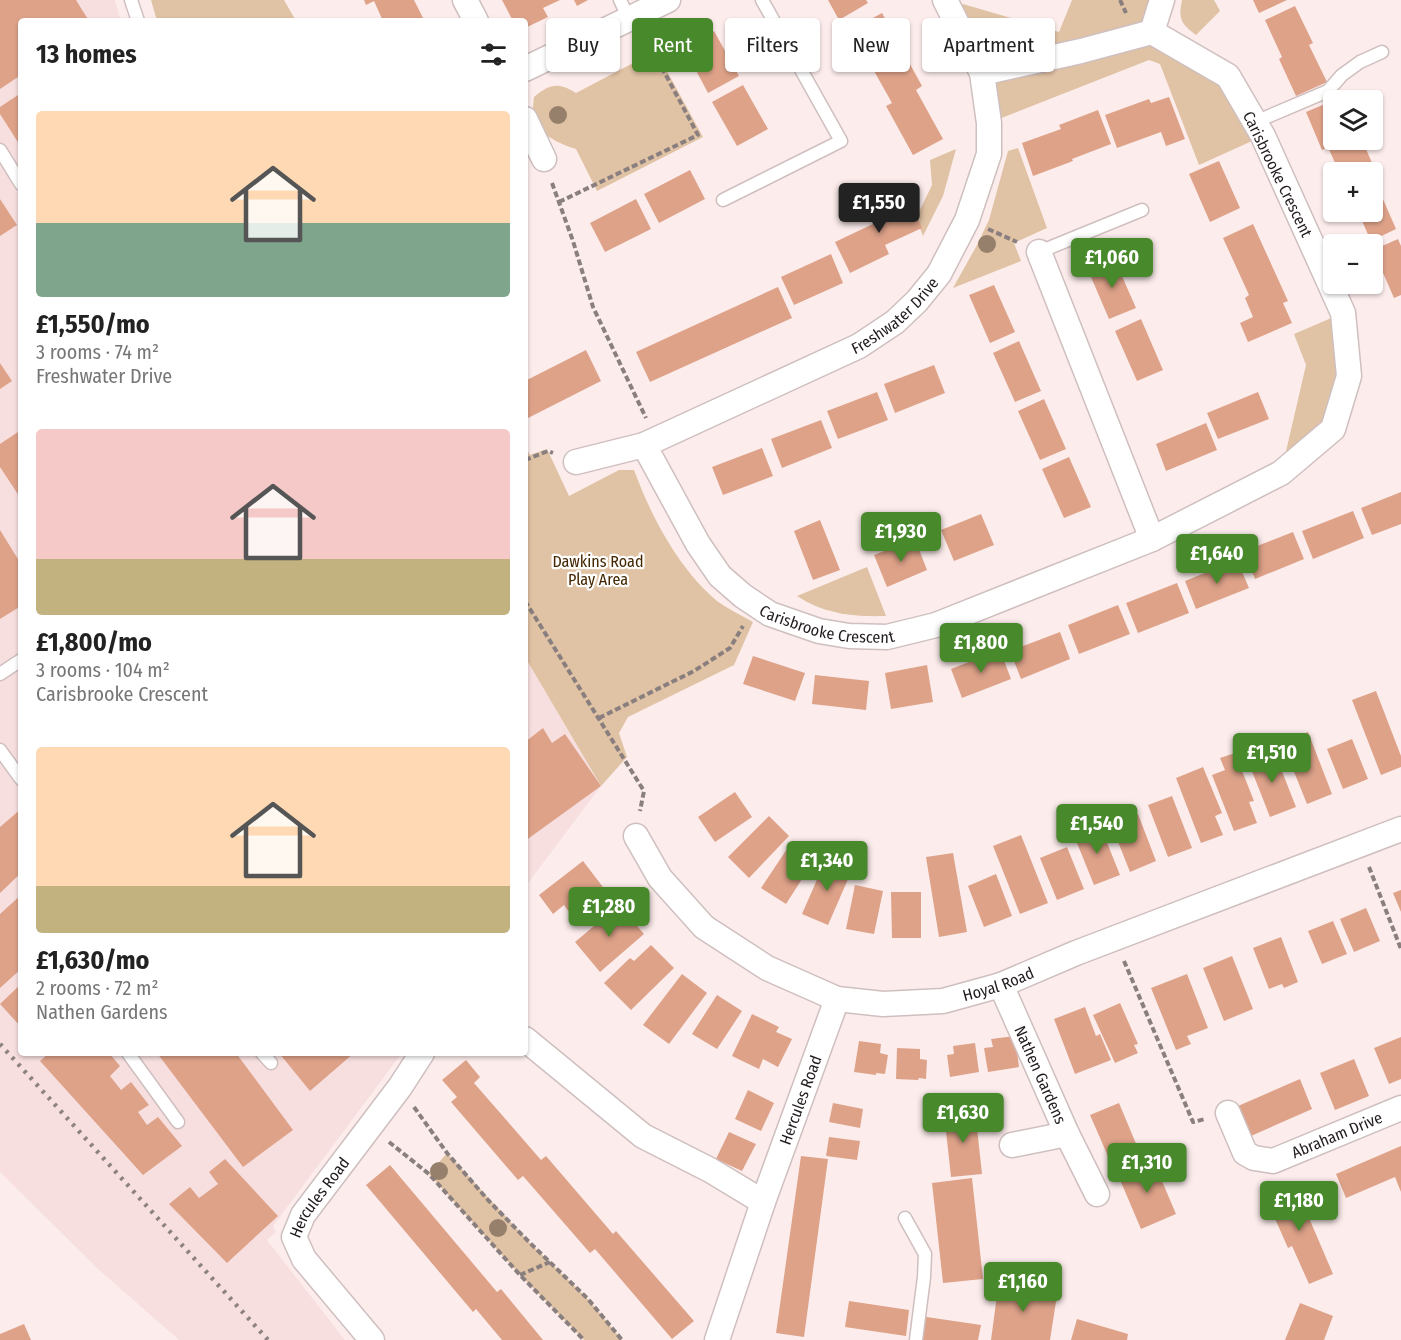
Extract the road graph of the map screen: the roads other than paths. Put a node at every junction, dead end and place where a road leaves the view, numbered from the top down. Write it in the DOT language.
graph roads {
  1 [pos="131,0"];
  2 [pos="465,0"];
  3 [pos="668,0"];
  4 [pos="762,0"];
  5 [pos="945,0"];
  6 [pos="1162,0"];
  7 [pos="628,12"];
  8 [pos="137,18"];
  9 [pos="474,18"];
  10 [pos="1152,32"];
  11 [pos="1382,52"];
  12 [pos="528,67"];
  13 [pos="982,74"];
  14 [pos="1255,122"];
  15 [pos="528,125"];
  16 [pos="0,150"];
  17 [pos="544,159"];
  18 [pos="18,179"];
  19 [pos="723,200"];
  20 [pos="1142,210"];
  21 [pos="1040,252"];
  22 [pos="650,442"];
  23 [pos="576,462"];
  24 [pos="1152,539"];
  25 [pos="18,662"];
  26 [pos="0,674"];
  27 [pos="0,750"];
  28 [pos="18,775"];
  29 [pos="1401,829"];
  30 [pos="636,836"];
  31 [pos="1001,985"];
  32 [pos="837,999"];
  33 [pos="528,1041"];
  34 [pos="130,1056"];
  35 [pos="265,1056"];
  36 [pos="420,1056"];
  37 [pos="271,1063"];
  38 [pos="1401,1108"];
  39 [pos="1228,1113"];
  40 [pos="178,1122"];
  41 [pos="1067,1134"];
  42 [pos="1012,1145"];
  43 [pos="1097,1194"];
  44 [pos="763,1202"];
  45 [pos="905,1218"];
  46 [pos="372,1340"];
  47 [pos="717,1340"];
  48 [pos="916,1340"];
  1 -- 8 [label="lane"];
  2 -- 9 [label="street"];
  3 -- 7 [label="street"];
  4 -- 19 [label="lane"];
  5 -- 13 [label="street, Freshwater Drive"];
  6 -- 10 [label="street"];
  7 -- 12 [label="street"];
  10 -- 13 [label="street"];
  10 -- 14 [label="street, Carisbrooke Crescent"];
  11 -- 14 [label="lane"];
  13 -- 22 [label="street, Freshwater Drive"];
  14 -- 24 [label="street, Carisbrooke Crescent"];
  15 -- 17 [label="street"];
  16 -- 18 [label="lane"];
  20 -- 21 [label="lane"];
  21 -- 24 [label="street"];
  22 -- 23 [label="street, Freshwater Drive"];
  22 -- 24 [label="street, Carisbrooke Crescent"];
  25 -- 26 [label="lane"];
  27 -- 28 [label="lane"];
  29 -- 31 [label="street, Hoyal Road"];
  30 -- 32 [label="street, Hoyal Road"];
  31 -- 32 [label="street, Hoyal Road"];
  31 -- 41 [label="street, Nathen Gardens"];
  32 -- 44 [label="street, Hercules Road"];
  33 -- 44 [label="street"];
  34 -- 40 [label="lane"];
  35 -- 37 [label="lane"];
  36 -- 46 [label="street, Hercules Road"];
  38 -- 39 [label="street, Abraham Drive"];
  41 -- 42 [label="street"];
  41 -- 43 [label="street, Nathen Gardens"];
  44 -- 47 [label="street, Hercules Road"];
  45 -- 48 [label="lane"];
}
